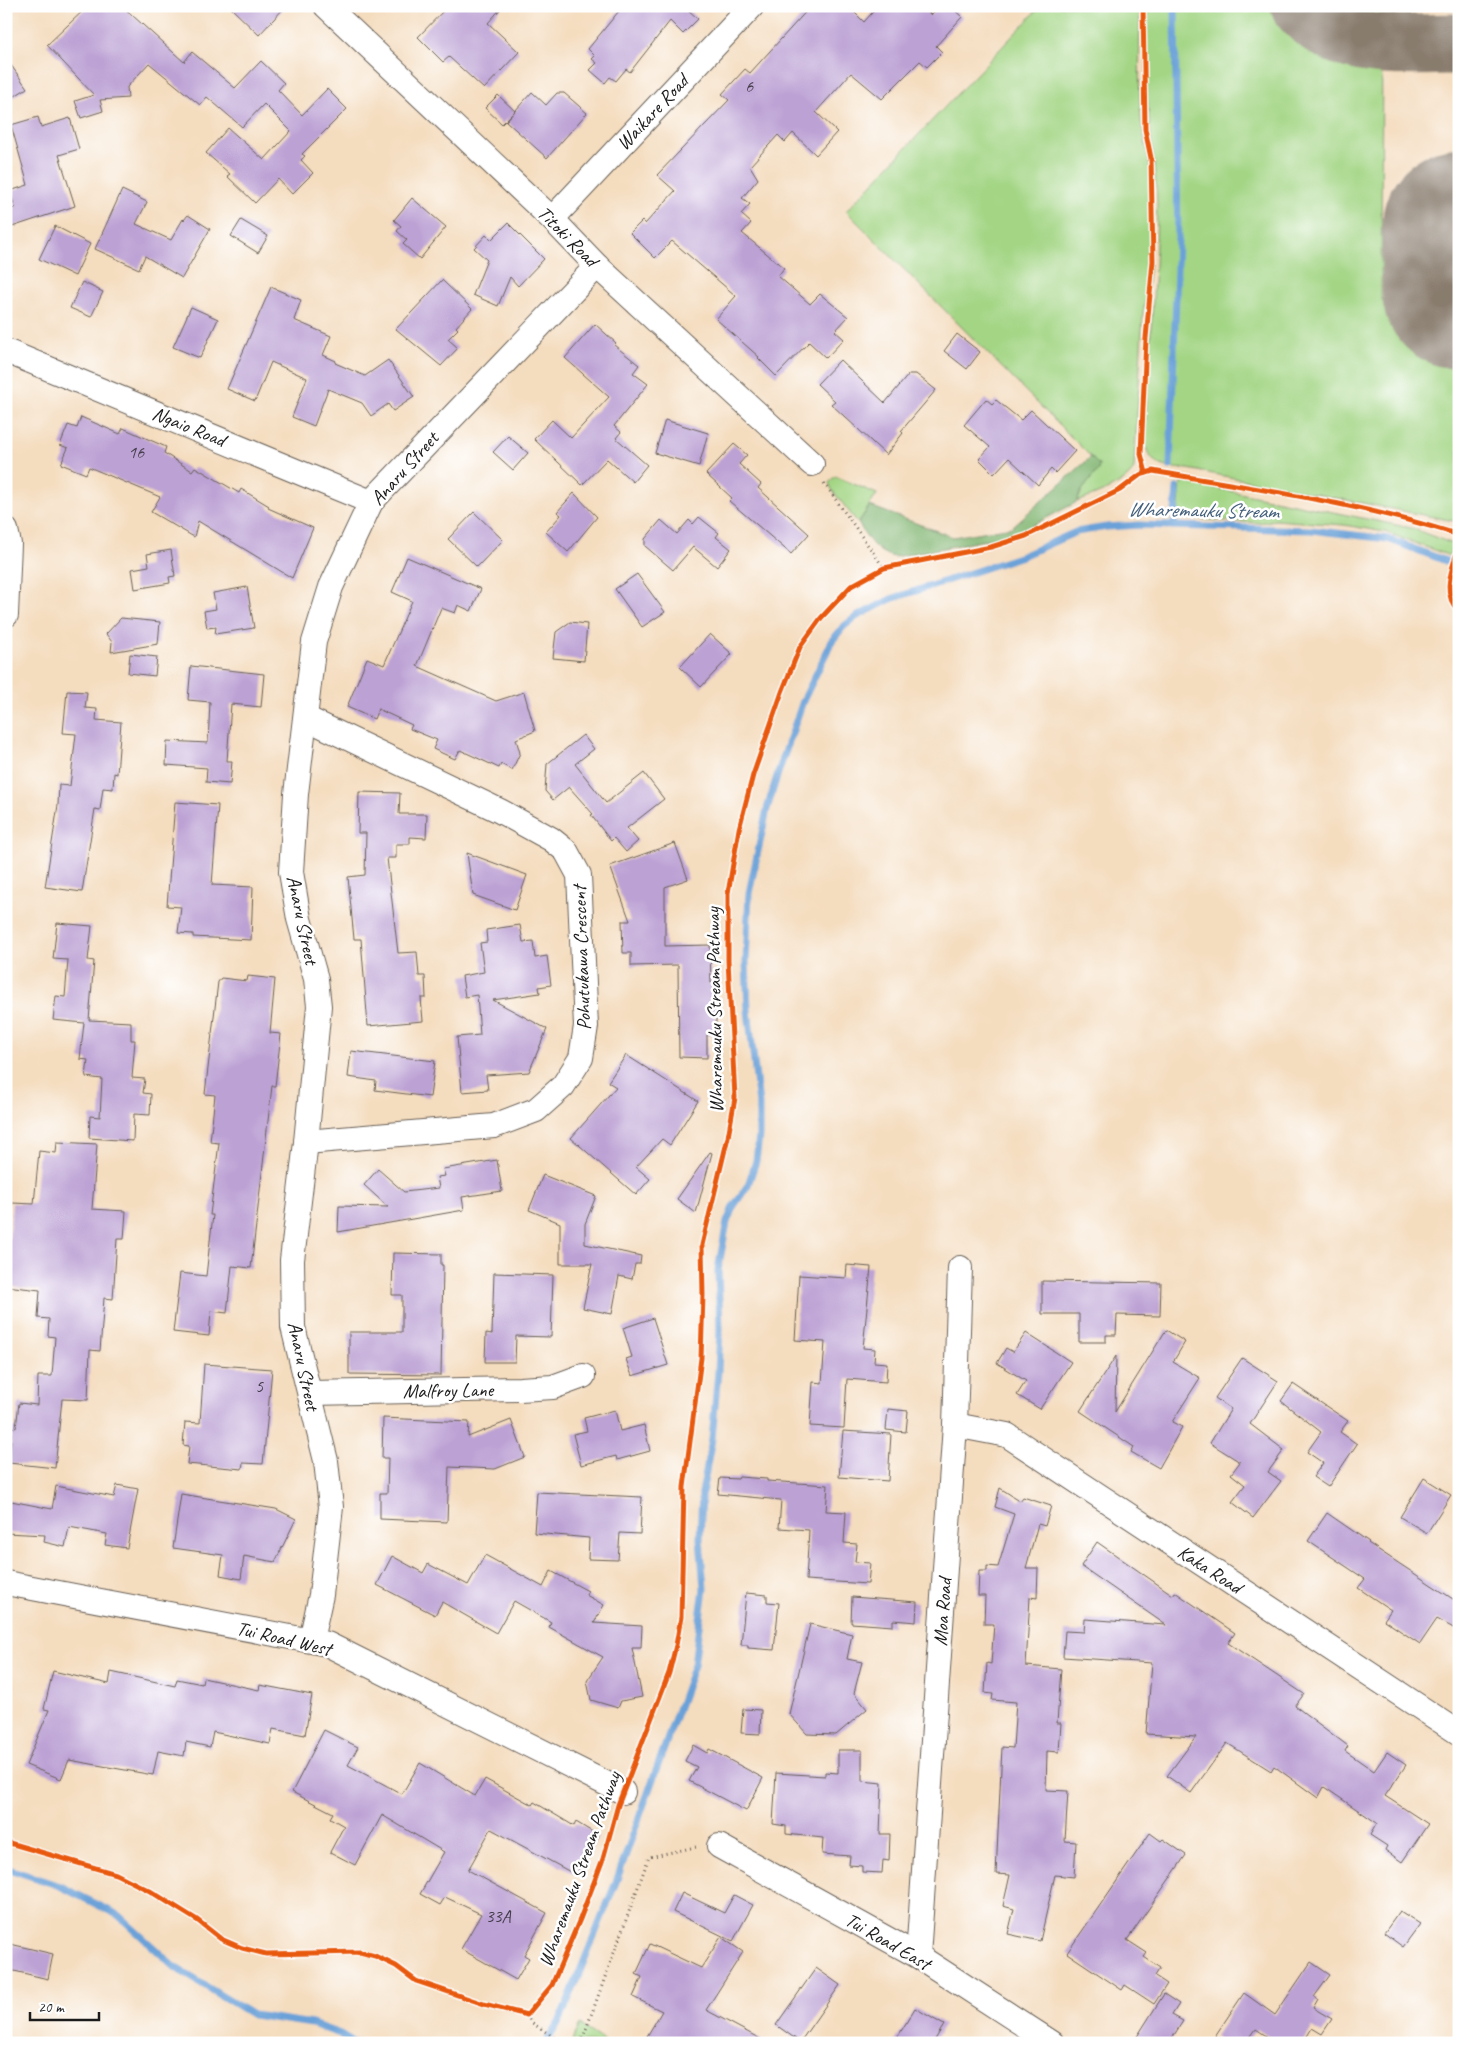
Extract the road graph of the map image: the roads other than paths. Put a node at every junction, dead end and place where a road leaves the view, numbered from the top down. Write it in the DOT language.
graph roads {
  1 [pos="326,6"];
  2 [pos="752,6"];
  3 [pos="552,219"];
  4 [pos="597,266"];
  5 [pos="6,351"];
  6 [pos="812,464"];
  7 [pos="371,502"];
  8 [pos="6,530"];
  9 [pos="6,615"];
  10 [pos="306,718"];
  11 [pos="306,1142"];
  12 [pos="960,1268"];
  13 [pos="583,1376"];
  14 [pos="310,1394"];
  15 [pos="954,1425"];
  16 [pos="6,1583"];
  17 [pos="311,1640"];
  18 [pos="1459,1733"];
  19 [pos="623,1792"];
  20 [pos="719,1846"];
  21 [pos="918,1956"];
  22 [pos="1050,2042"];
  1 -- 3 [label="street, Titoki Road"];
  2 -- 3 [label="street, Waikare Road"];
  3 -- 4 [label="street, Titoki Road"];
  4 -- 6 [label="street, Titoki Road"];
  4 -- 7 [label="street, Anaru Street"];
  5 -- 7 [label="street, Ngaio Road"];
  7 -- 10 [label="street, Anaru Street"];
  8 -- 9 [label="street"];
  10 -- 11 [label="street, Anaru Street"];
  10 -- 11 [label="street, Pohutukawa Crescent"];
  11 -- 14 [label="street, Anaru Street"];
  12 -- 15 [label="street, Moa Road"];
  13 -- 14 [label="street, Malfroy Lane"];
  14 -- 17 [label="street, Anaru Street"];
  15 -- 18 [label="street, Kaka Road"];
  15 -- 21 [label="street, Moa Road"];
  16 -- 17 [label="street, Tui Road West"];
  17 -- 19 [label="street, Tui Road West"];
  20 -- 21 [label="street, Tui Road East"];
  21 -- 22 [label="street, Tui Road East"];
}
